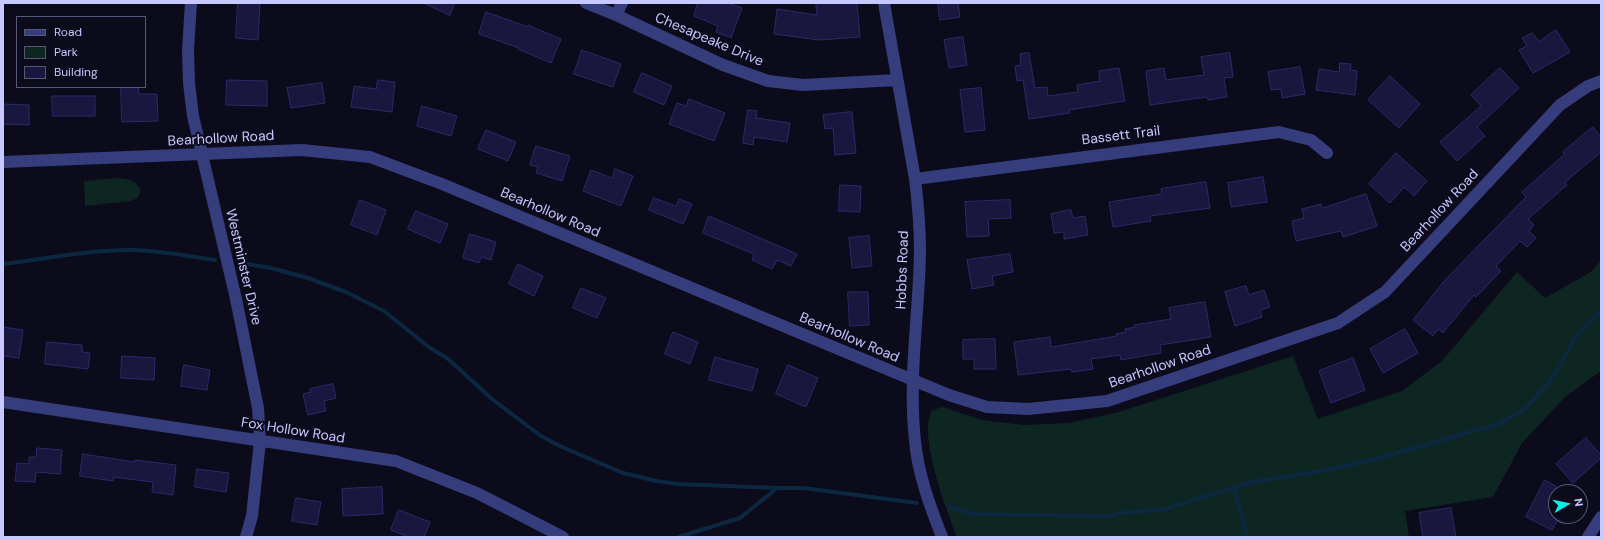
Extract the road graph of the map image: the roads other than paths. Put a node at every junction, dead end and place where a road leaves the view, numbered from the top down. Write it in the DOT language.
graph roads {
  1 [pos="191,3"];
  2 [pos="586,3"];
  3 [pos="622,3"];
  4 [pos="884,3"];
  5 [pos="616,15"];
  6 [pos="897,80"];
  7 [pos="1601,81"];
  8 [pos="1327,153"];
  9 [pos="202,155"];
  10 [pos="3,162"];
  11 [pos="915,179"];
  12 [pos="913,380"];
  13 [pos="3,402"];
  14 [pos="260,441"];
  15 [pos="1601,517"];
  16 [pos="246,537"];
  17 [pos="563,537"];
  18 [pos="942,537"];
  19 [pos="1588,537"];
  1 -- 9 [label="street, Westminster Drive"];
  2 -- 5 [label="street, Chesapeake Drive"];
  3 -- 5 [label="street"];
  4 -- 6 [label="street, Hobbs Road"];
  5 -- 6 [label="street, Chesapeake Drive"];
  6 -- 11 [label="street, Hobbs Road"];
  7 -- 12 [label="street, Bearhollow Road"];
  8 -- 11 [label="street, Bassett Trail"];
  9 -- 10 [label="street, Bearhollow Road"];
  9 -- 12 [label="street, Bearhollow Road"];
  9 -- 14 [label="street, Westminster Drive"];
  11 -- 12 [label="street, Hobbs Road"];
  12 -- 18 [label="street, Hobbs Road"];
  13 -- 14 [label="street, Fox Hollow Road"];
  14 -- 16 [label="street, Westminster Drive"];
  14 -- 17 [label="street, Fox Hollow Road"];
  15 -- 19 [label="street"];
}
